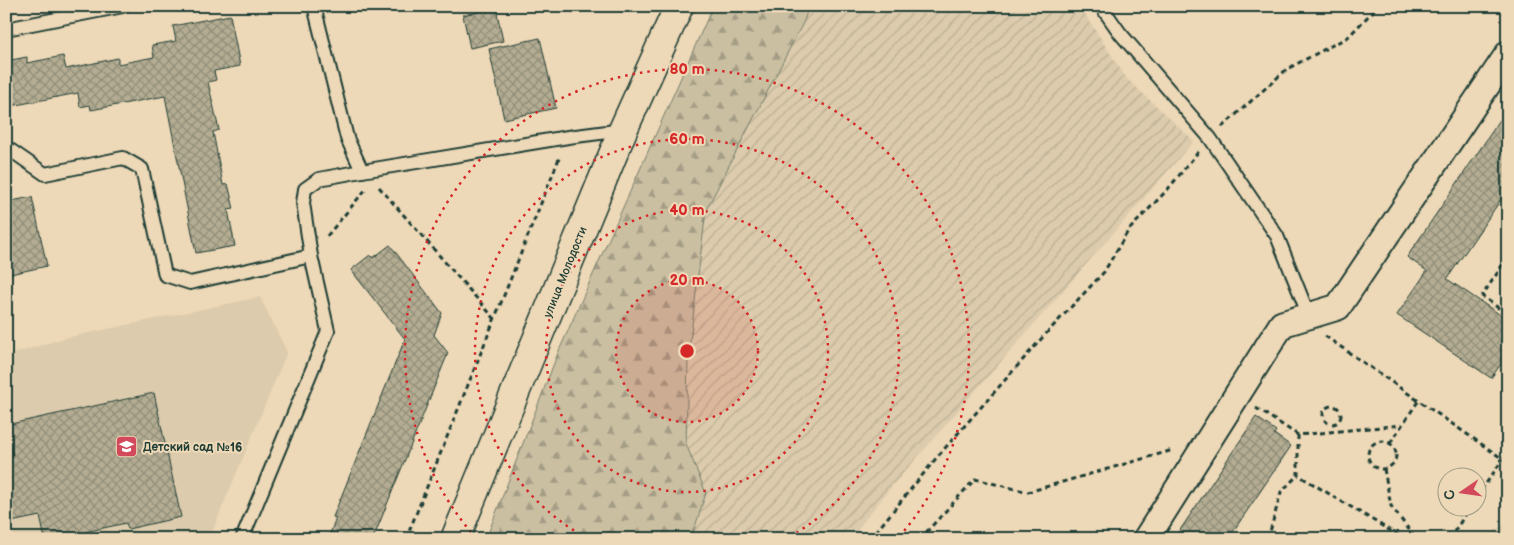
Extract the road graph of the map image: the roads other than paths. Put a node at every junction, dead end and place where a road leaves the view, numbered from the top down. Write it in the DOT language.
graph roads {
  1 [pos="123,6"];
  2 [pos="314,6"];
  3 [pos="680,6"];
  4 [pos="1101,6"];
  5 [pos="6,29"];
  6 [pos="1508,54"];
  7 [pos="623,130"];
  8 [pos="6,147"];
  9 [pos="362,170"];
  10 [pos="311,256"];
  11 [pos="1309,316"];
  12 [pos="242,539"];
  13 [pos="455,539"];
  14 [pos="1146,539"];
  1 -- 5 [label="lane"];
  2 -- 9 [label="lane"];
  3 -- 7 [label="street, улица Молодости"];
  4 -- 11 [label="lane"];
  6 -- 11 [label="street"];
  7 -- 9 [label="lane"];
  7 -- 13 [label="street, улица Молодости"];
  8 -- 10 [label="lane"];
  9 -- 10 [label="lane"];
  10 -- 12 [label="lane"];
  11 -- 14 [label="street"];
}
